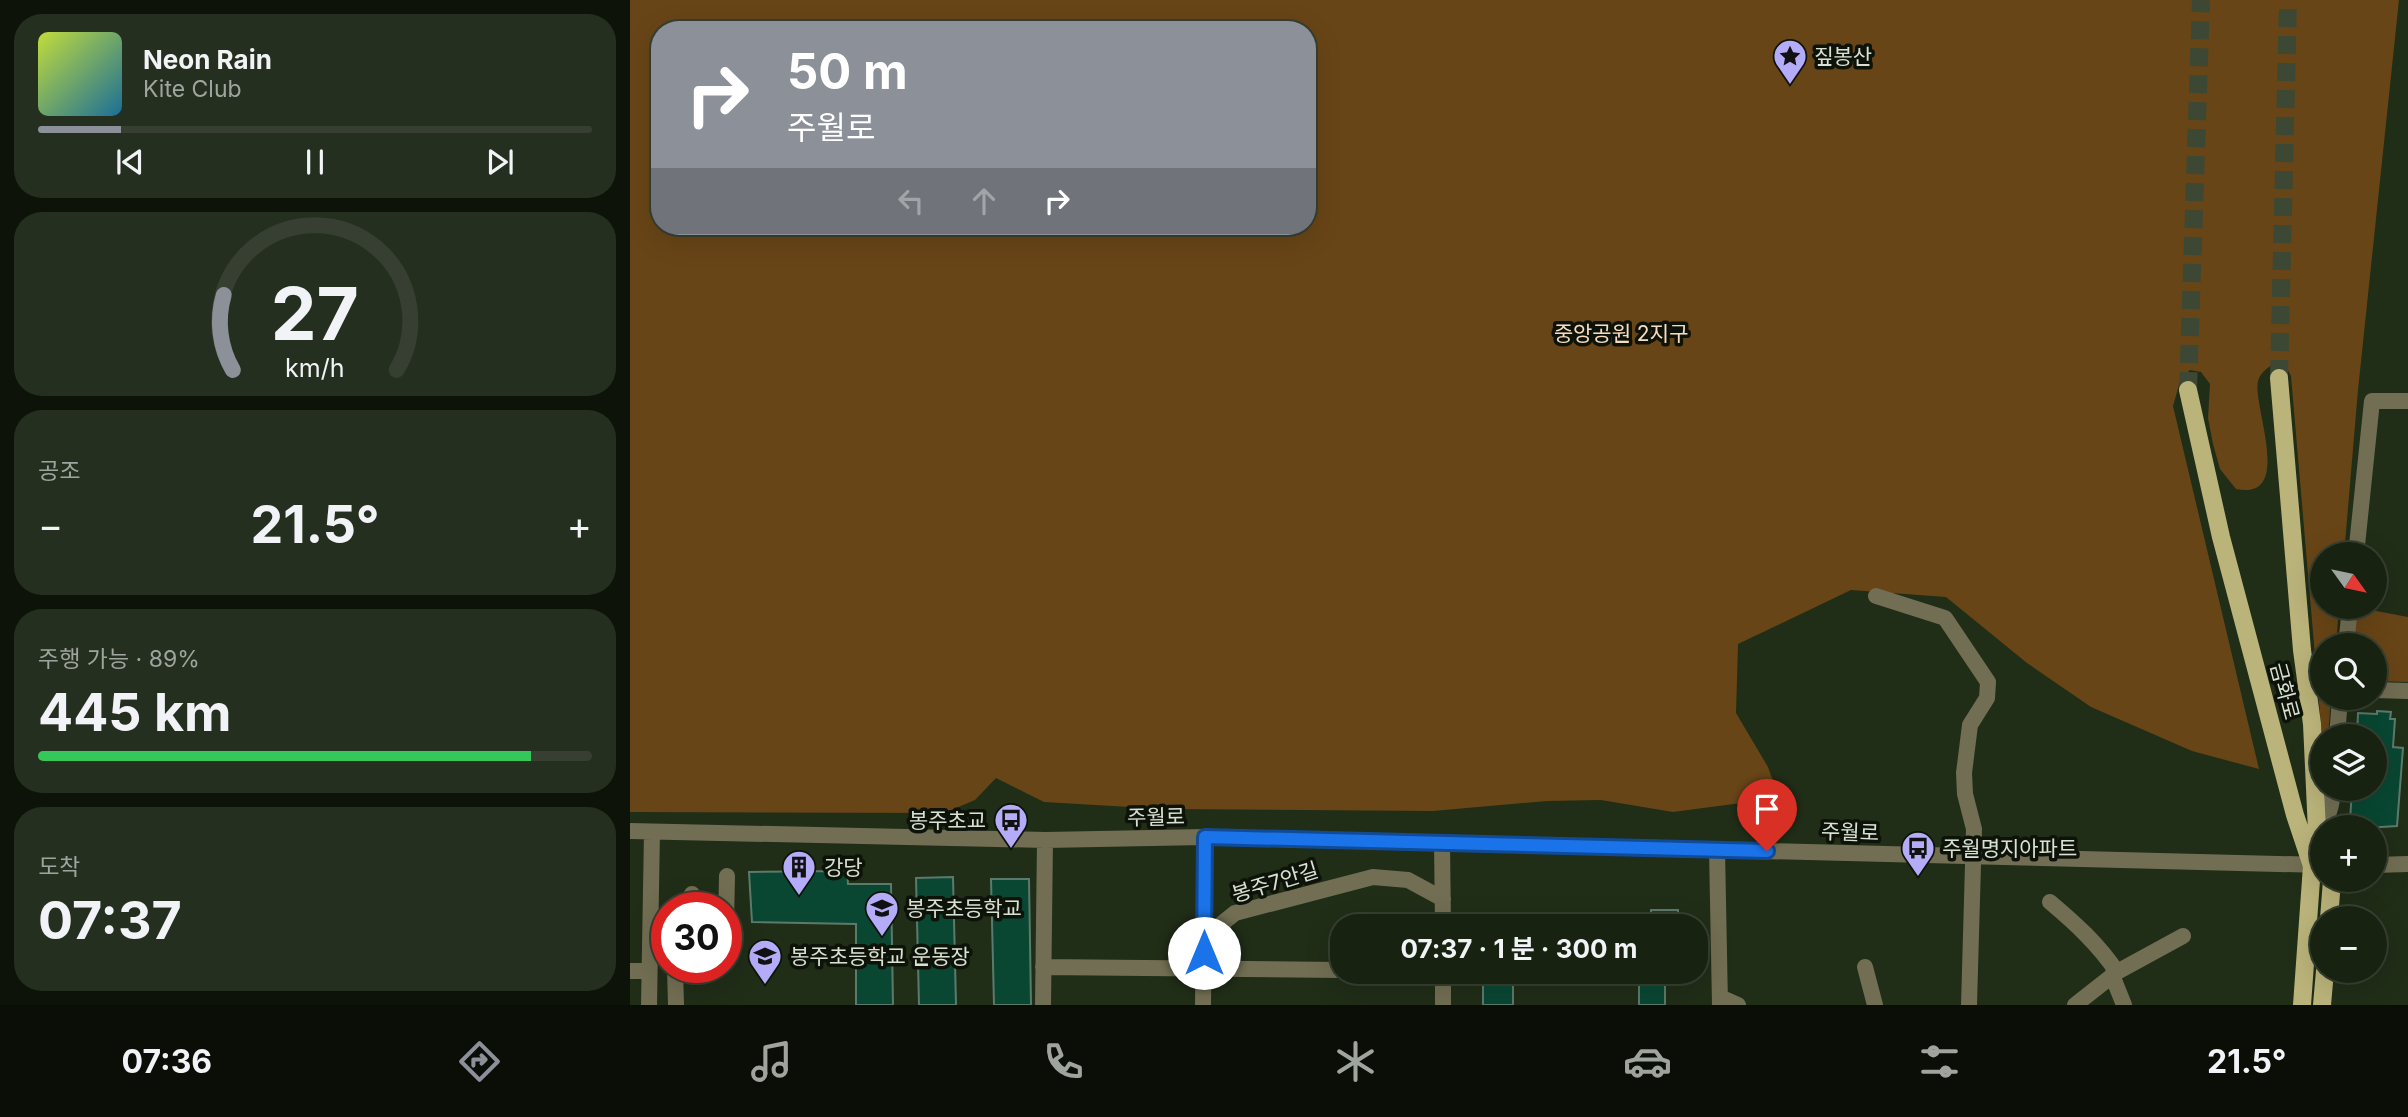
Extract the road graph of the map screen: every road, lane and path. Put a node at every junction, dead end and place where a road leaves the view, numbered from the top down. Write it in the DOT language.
graph roads {
  1 [pos="2279,378"];
  2 [pos="2188,390"];
  3 [pos="2408,401"];
  4 [pos="2357,542"];
  5 [pos="1876,596"];
  6 [pos="2387,690"];
  7 [pos="2408,691"];
  8 [pos="2318,815"];
  9 [pos="630,831"];
  10 [pos="652,832"];
  11 [pos="1205,837"];
  12 [pos="1045,841"];
  13 [pos="1442,843"];
  14 [pos="1717,849"];
  15 [pos="2310,849"];
  16 [pos="1974,858"];
  17 [pos="2387,864"];
  18 [pos="2408,864"];
  19 [pos="2310,865"];
  20 [pos="727,876"];
  21 [pos="727,892"];
  22 [pos="2314,892"];
  23 [pos="1443,899"];
  24 [pos="2050,902"];
  25 [pos="1443,914"];
  26 [pos="2183,936"];
  27 [pos="1204,938"];
  28 [pos="1043,967"];
  29 [pos="1865,967"];
  30 [pos="1204,968"];
  31 [pos="1330,970"];
  32 [pos="630,971"];
  33 [pos="649,971"];
  34 [pos="2115,973"];
  35 [pos="676,983"];
  36 [pos="2324,983"];
  37 [pos="1443,984"];
  38 [pos="1720,1001"];
  39 [pos="649,1005"];
  40 [pos="676,1005"];
  41 [pos="1042,1005"];
  42 [pos="1203,1005"];
  43 [pos="1443,1005"];
  44 [pos="1738,1005"];
  45 [pos="1875,1005"];
  46 [pos="1969,1005"];
  47 [pos="2075,1005"];
  48 [pos="2124,1005"];
  49 [pos="2302,1005"];
  50 [pos="2322,1005"];
  1 -- 8 [label="main road, 금화로"];
  2 -- 15 [label="main road, 금화로"];
  3 -- 4 [label="street"];
  5 -- 16 [label="street"];
  6 -- 7 [label="street"];
  9 -- 10 [label="street, 주월로"];
  10 -- 12 [label="street, 주월로"];
  10 -- 33 [label="street"];
  11 -- 12 [label="street, 주월로"];
  11 -- 13 [label="street, 주월로"];
  11 -- 27 [label="street"];
  12 -- 28 [label="street"];
  13 -- 14 [label="street, 주월로"];
  13 -- 23 [label="street"];
  14 -- 16 [label="street, 주월로"];
  14 -- 38 [label="street"];
  16 -- 19 [label="street, 주월로"];
  16 -- 46 [label="street"];
  17 -- 18 [label="street"];
  20 -- 21 [label="street"];
  22 -- 49 [label="main road, 금화로"];
  23 -- 25 [label="street"];
  23 -- 27 [label="street, 봉주7안길"];
  24 -- 34 [label="street"];
  26 -- 34 [label="street"];
  27 -- 30 [label="street"];
  28 -- 30 [label="street"];
  28 -- 41 [label="street"];
  29 -- 45 [label="street"];
  30 -- 31 [label="street"];
  30 -- 42 [label="street"];
  32 -- 33 [label="street"];
  33 -- 39 [label="street"];
  34 -- 47 [label="street"];
  34 -- 48 [label="street"];
  35 -- 40 [label="street"];
  36 -- 50 [label="main road"];
  37 -- 43 [label="street"];
  38 -- 44 [label="street"];
}
